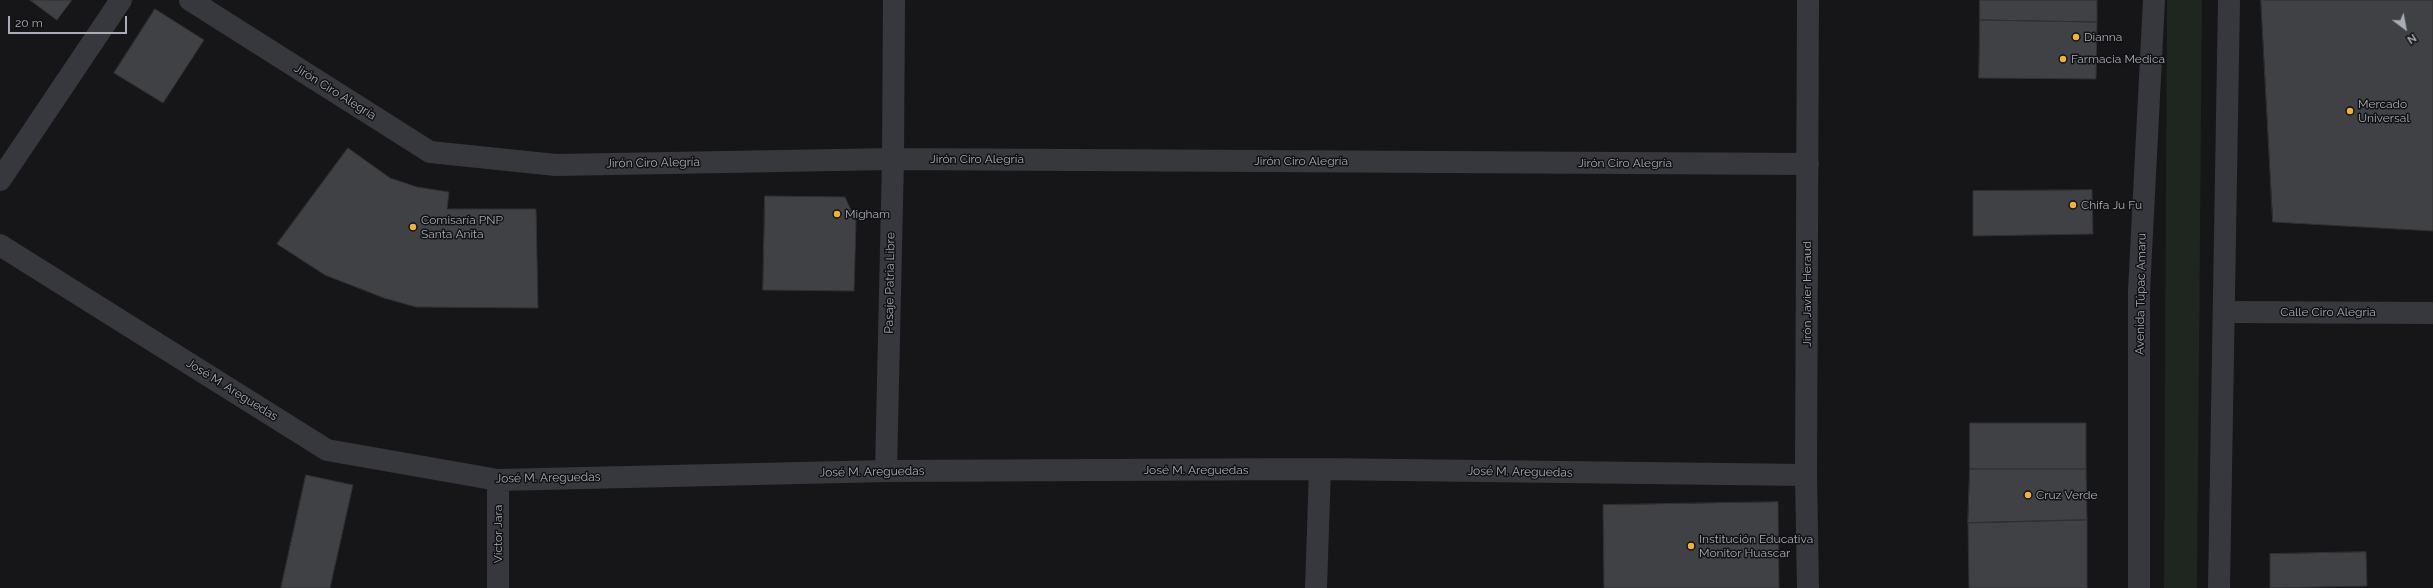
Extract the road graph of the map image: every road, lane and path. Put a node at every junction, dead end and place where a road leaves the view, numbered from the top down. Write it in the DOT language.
graph roads {
  1 [pos="121,0"];
  2 [pos="190,0"];
  3 [pos="894,0"];
  4 [pos="1808,0"];
  5 [pos="2154,0"];
  6 [pos="2228,0"];
  7 [pos="893,159"];
  8 [pos="1808,164"];
  9 [pos="0,180"];
  10 [pos="0,245"];
  11 [pos="2224,312"];
  12 [pos="2433,313"];
  13 [pos="1320,469"];
  14 [pos="886,471"];
  15 [pos="1806,475"];
  16 [pos="498,480"];
  17 [pos="498,588"];
  18 [pos="1316,588"];
  19 [pos="1808,588"];
  20 [pos="2140,588"];
  21 [pos="2219,588"];
  1 -- 9 [label="street"];
  2 -- 7 [label="street, Jirón Ciro Alegría"];
  3 -- 7 [label="street, Pasaje Patria Libre"];
  4 -- 8 [label="street, Jirón Javier Heraud"];
  5 -- 20 [label="street, Avenida Túpac Amaru"];
  6 -- 11 [label="street"];
  7 -- 8 [label="street, Jirón Ciro Alegría"];
  7 -- 14 [label="street, Pasaje Patria Libre"];
  8 -- 15 [label="street, Jirón Javier Heraud"];
  10 -- 16 [label="street, José M. Areguedas"];
  11 -- 12 [label="street, Calle Ciro Alegria"];
  11 -- 21 [label="street"];
  13 -- 14 [label="street, José M. Areguedas"];
  13 -- 15 [label="street, José M. Areguedas"];
  13 -- 18 [label="street"];
  14 -- 16 [label="street, José M. Areguedas"];
  15 -- 19 [label="street, Jirón Javier Heraud"];
  16 -- 17 [label="street, Víctor Jara"];
}
